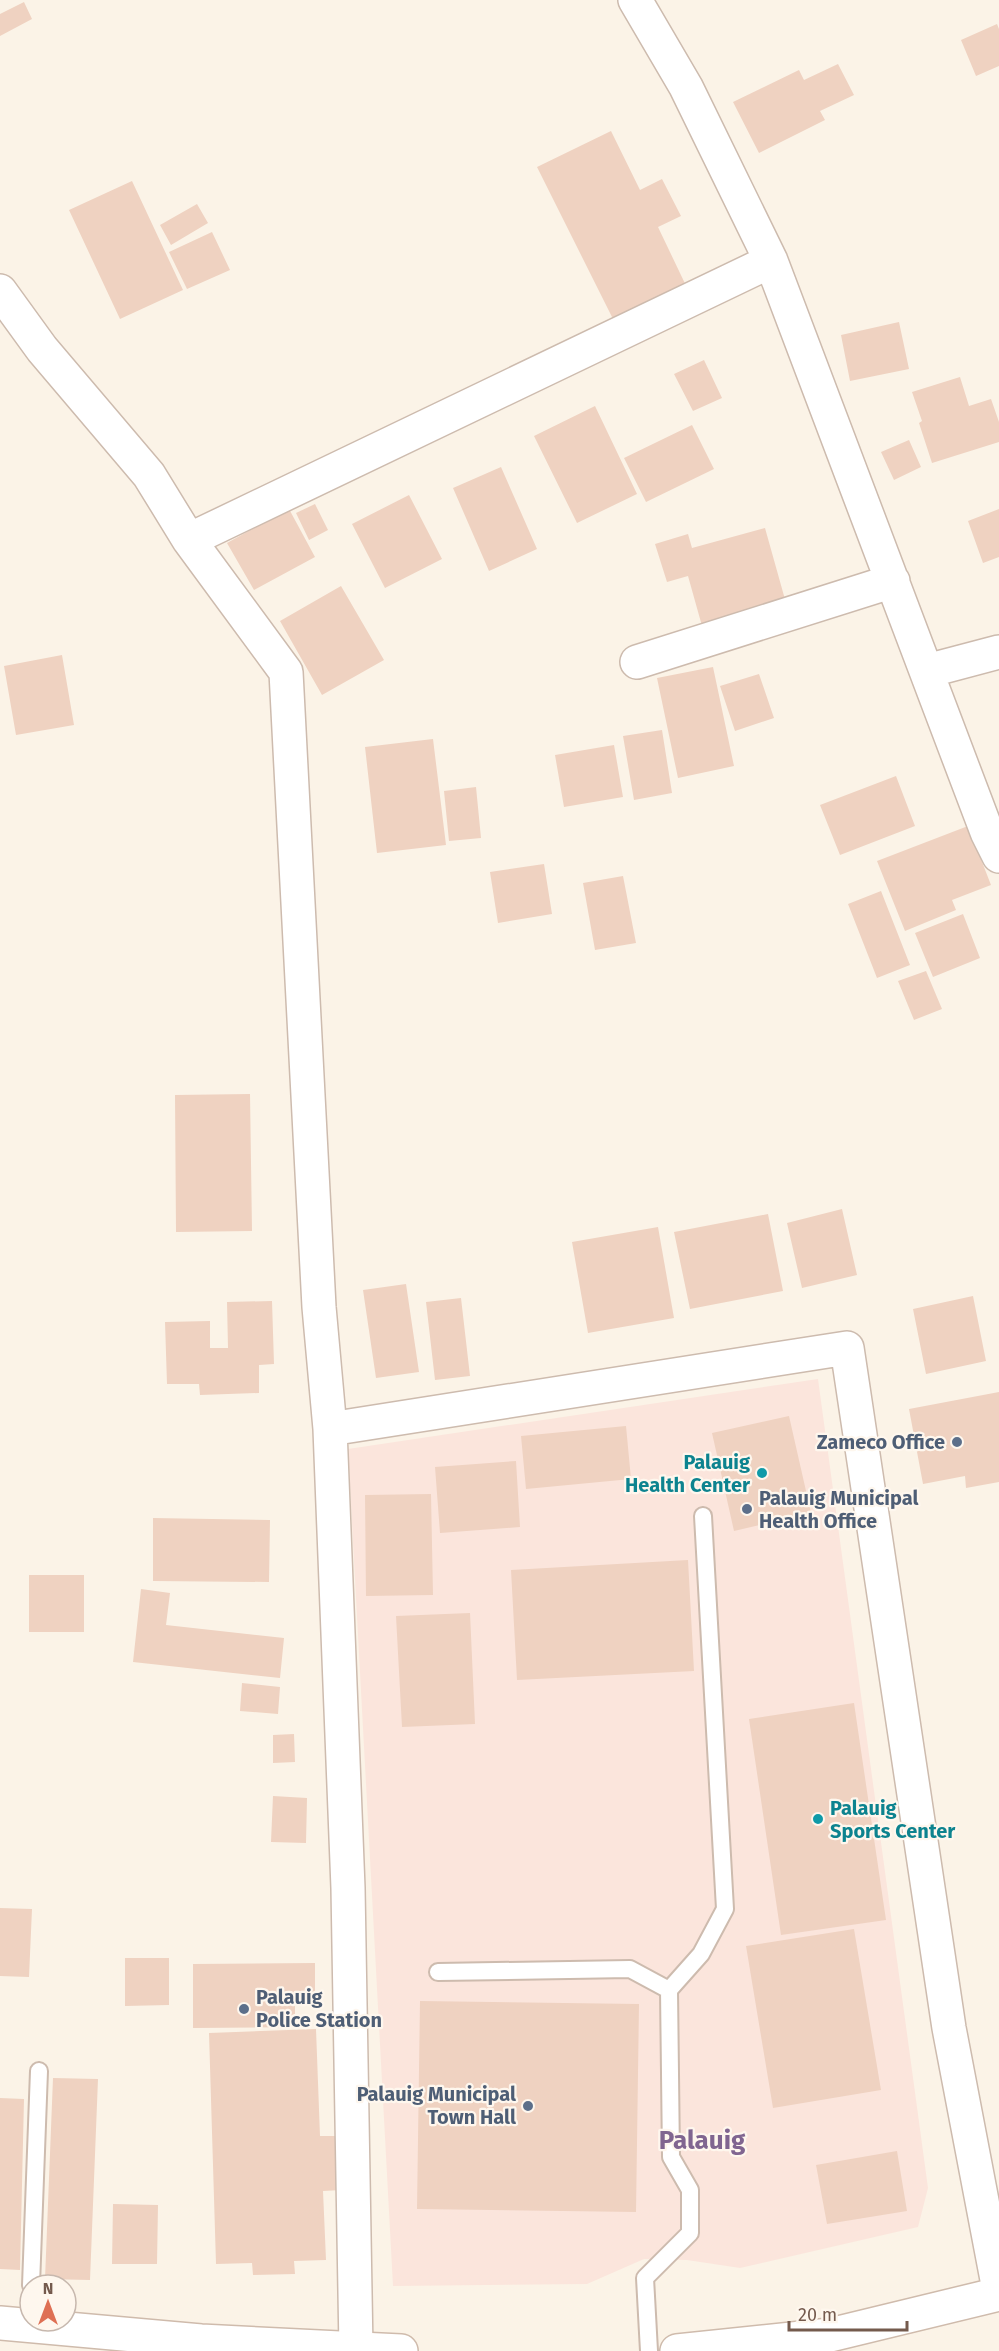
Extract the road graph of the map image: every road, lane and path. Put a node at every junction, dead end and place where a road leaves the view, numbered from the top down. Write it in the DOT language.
graph roads {
  1 [pos="635,0"];
  2 [pos="771,261"];
  3 [pos="0,291"];
  4 [pos="189,540"];
  5 [pos="893,581"];
  6 [pos="999,652"];
  7 [pos="637,662"];
  8 [pos="927,671"];
  9 [pos="999,856"];
  10 [pos="330,1429"];
  11 [pos="703,1516"];
  12 [pos="438,1972"];
  13 [pos="669,1990"];
  14 [pos="39,2071"];
  15 [pos="31,2273"];
  16 [pos="999,2292"];
  17 [pos="78,2328"];
  18 [pos="356,2350"];
  19 [pos="401,2351"];
  20 [pos="649,2351"];
  21 [pos="677,2351"];
  1 -- 2 [label="street"];
  2 -- 4 [label="street"];
  2 -- 5 [label="street"];
  3 -- 4 [label="street"];
  4 -- 10 [label="street"];
  5 -- 7 [label="street"];
  5 -- 8 [label="street"];
  6 -- 8 [label="street"];
  8 -- 9 [label="street"];
  10 -- 16 [label="street"];
  10 -- 18 [label="street"];
  11 -- 13 [label="lane"];
  12 -- 13 [label="lane"];
  13 -- 20 [label="lane"];
  14 -- 15 [label="lane"];
  16 -- 21 [label="street"];
  17 -- 18 [label="street"];
  18 -- 19 [label="street"];
}
